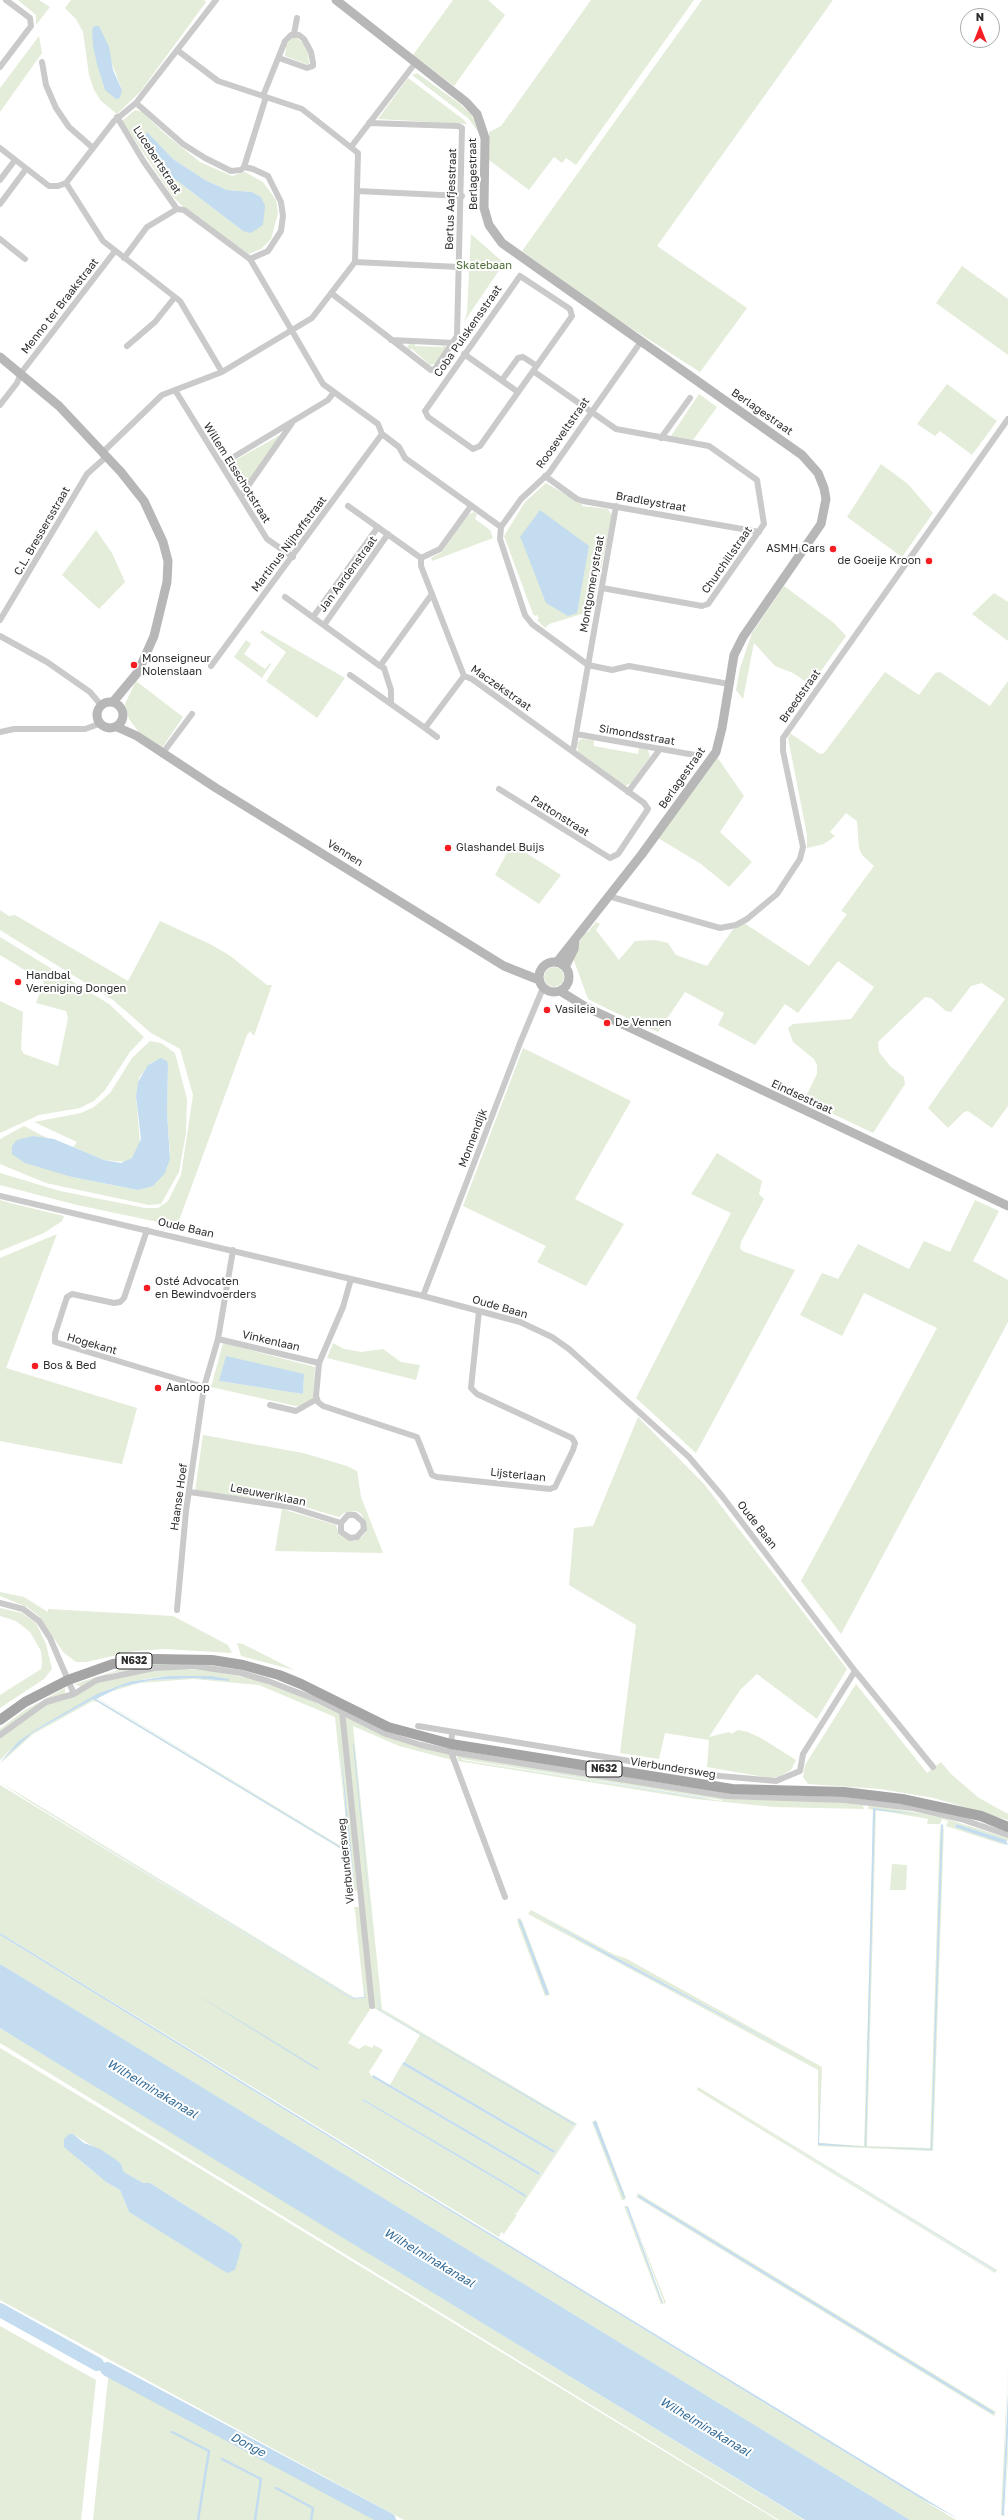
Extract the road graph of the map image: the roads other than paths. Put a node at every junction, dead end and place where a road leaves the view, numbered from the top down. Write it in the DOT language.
graph roads {
  1 [pos="6,0"];
  2 [pos="216,0"];
  3 [pos="336,0"];
  4 [pos="298,18"];
  5 [pos="294,34"];
  6 [pos="177,50"];
  7 [pos="279,58"];
  8 [pos="42,62"];
  9 [pos="416,62"];
  10 [pos="0,67"];
  11 [pos="265,97"];
  12 [pos="136,103"];
  13 [pos="117,117"];
  14 [pos="368,123"];
  15 [pos="350,147"];
  16 [pos="0,148"];
  17 [pos="93,148"];
  18 [pos="15,160"];
  19 [pos="244,167"];
  20 [pos="26,169"];
  21 [pos="0,180"];
  22 [pos="66,183"];
  23 [pos="357,191"];
  24 [pos="462,196"];
  25 [pos="0,204"];
  26 [pos="177,209"];
  27 [pos="0,240"];
  28 [pos="115,251"];
  29 [pos="124,258"];
  30 [pos="25,259"];
  31 [pos="250,259"];
  32 [pos="355,262"];
  33 [pos="459,267"];
  34 [pos="330,293"];
  35 [pos="175,297"];
  36 [pos="292,331"];
  37 [pos="391,340"];
  38 [pos="454,342"];
  39 [pos="640,343"];
  40 [pos="127,346"];
  41 [pos="464,354"];
  42 [pos="0,357"];
  43 [pos="535,369"];
  44 [pos="222,372"];
  45 [pos="21,373"];
  46 [pos="502,380"];
  47 [pos="175,390"];
  48 [pos="334,392"];
  49 [pos="518,392"];
  50 [pos="690,398"];
  51 [pos="0,405"];
  52 [pos="590,411"];
  53 [pos="1008,419"];
  54 [pos="293,421"];
  55 [pos="382,434"];
  56 [pos="661,438"];
  57 [pos="105,454"];
  58 [pos="222,464"];
  59 [pos="546,476"];
  60 [pos="241,496"];
  61 [pos="348,506"];
  62 [pos="471,506"];
  63 [pos="616,506"];
  64 [pos="378,527"];
  65 [pos="501,527"];
  66 [pos="759,532"];
  67 [pos="388,534"];
  68 [pos="293,557"];
  69 [pos="421,558"];
  70 [pos="602,588"];
  71 [pos="432,594"];
  72 [pos="284,597"];
  73 [pos="313,617"];
  74 [pos="0,620"];
  75 [pos="324,625"];
  76 [pos="0,636"];
  77 [pos="588,665"];
  78 [pos="211,666"];
  79 [pos="380,666"];
  80 [pos="350,675"];
  81 [pos="464,676"];
  82 [pos="729,684"];
  83 [pos="126,688"];
  84 [pos="113,702"];
  85 [pos="391,704"];
  86 [pos="101,705"];
  87 [pos="121,707"];
  88 [pos="192,714"];
  89 [pos="123,719"];
  90 [pos="99,724"];
  91 [pos="117,727"];
  92 [pos="425,728"];
  93 [pos="0,732"];
  94 [pos="576,734"];
  95 [pos="137,736"];
  96 [pos="437,737"];
  97 [pos="660,749"];
  98 [pos="573,751"];
  99 [pos="162,754"];
  100 [pos="695,755"];
  101 [pos="499,789"];
  102 [pos="628,792"];
  103 [pos="610,858"];
  104 [pos="608,896"];
  105 [pos="561,965"];
  106 [pos="542,968"];
  107 [pos="516,971"];
  108 [pos="541,984"];
  109 [pos="568,984"];
  110 [pos="560,991"];
  111 [pos="586,1007"];
  112 [pos="0,1196"];
  113 [pos="1008,1206"];
  114 [pos="147,1230"];
  115 [pos="233,1250"];
  116 [pos="351,1279"];
  117 [pos="423,1296"];
  118 [pos="479,1311"];
  119 [pos="218,1339"];
  120 [pos="319,1363"];
  121 [pos="204,1387"];
  122 [pos="317,1399"];
  123 [pos="270,1405"];
  124 [pos="190,1492"];
  125 [pos="341,1523"];
  126 [pos="0,1603"];
  127 [pos="177,1610"];
  128 [pos="855,1671"];
  129 [pos="68,1680"];
  130 [pos="74,1694"];
  131 [pos="341,1708"];
  132 [pos="0,1720"];
  133 [pos="418,1726"];
  134 [pos="452,1733"];
  135 [pos="0,1735"];
  136 [pos="451,1748"];
  137 [pos="933,1767"];
  138 [pos="1008,1827"];
  139 [pos="1008,1835"];
  140 [pos="505,1897"];
  141 [pos="372,2006"];
  1 -- 10 [label="street"];
  2 -- 6 [label="street"];
  3 -- 9 [label="street, Berlagestraat"];
  4 -- 5 [label="street"];
  5 -- 7 [label="street"];
  5 -- 7 [label="street"];
  6 -- 11 [label="street"];
  6 -- 12 [label="street"];
  7 -- 11 [label="street"];
  8 -- 17 [label="street"];
  9 -- 14 [label="street"];
  9 -- 39 [label="street, Berlagestraat"];
  11 -- 15 [label="street"];
  11 -- 19 [label="street"];
  12 -- 13 [label="street"];
  12 -- 19 [label="street"];
  13 -- 17 [label="street"];
  13 -- 26 [label="street, Lucebertstraat"];
  14 -- 15 [label="street"];
  14 -- 24 [label="street, Bertus Aafjesstraat"];
  15 -- 23 [label="street"];
  16 -- 18 [label="street"];
  17 -- 22 [label="street"];
  18 -- 20 [label="street"];
  18 -- 21 [label="street"];
  19 -- 31 [label="street"];
  20 -- 22 [label="street"];
  20 -- 25 [label="street"];
  22 -- 28 [label="street"];
  23 -- 24 [label="street"];
  23 -- 32 [label="street"];
  24 -- 33 [label="street, Bertus Aafjesstraat"];
  26 -- 29 [label="street"];
  26 -- 31 [label="street, Lucebertstraat"];
  27 -- 30 [label="street"];
  28 -- 29 [label="street"];
  28 -- 45 [label="street, Menno ter Braakstraat"];
  29 -- 35 [label="street"];
  31 -- 36 [label="street, Lucebertstraat"];
  32 -- 33 [label="street"];
  32 -- 34 [label="street, C.L. Bressersstraat"];
  33 -- 38 [label="street, Bertus Aafjesstraat"];
  34 -- 36 [label="street, C.L. Bressersstraat"];
  34 -- 37 [label="street"];
  35 -- 40 [label="street"];
  35 -- 44 [label="street"];
  36 -- 44 [label="street, C.L. Bressersstraat"];
  36 -- 48 [label="street, Lucebertstraat"];
  37 -- 38 [label="street"];
  37 -- 38 [label="street, Coba Pulskensstraat"];
  39 -- 52 [label="street, Rooseveltstraat"];
  39 -- 82 [label="street, Berlagestraat"];
  41 -- 43 [label="street, Coba Pulskensstraat"];
  41 -- 46 [label="street"];
  41 -- 49 [label="street, Coba Pulskensstraat"];
  42 -- 45 [label="street"];
  43 -- 46 [label="street, Churchillstraat"];
  43 -- 49 [label="street"];
  43 -- 52 [label="street, Churchillstraat"];
  44 -- 47 [label="street, C.L. Bressersstraat"];
  45 -- 51 [label="street, Menno ter Braakstraat"];
  45 -- 57 [label="street"];
  46 -- 49 [label="street"];
  47 -- 57 [label="street, C.L. Bressersstraat"];
  47 -- 58 [label="street, Willem Elsschotstraat"];
  48 -- 54 [label="street"];
  48 -- 55 [label="street, Lucebertstraat"];
  50 -- 56 [label="street"];
  52 -- 56 [label="street, Churchillstraat"];
  52 -- 59 [label="street, Rooseveltstraat"];
  53 -- 104 [label="street, Breedstraat"];
  54 -- 58 [label="street"];
  54 -- 60 [label="street"];
  55 -- 62 [label="street, Lucebertstraat"];
  55 -- 68 [label="street, Martinus Nijhoffstraat"];
  56 -- 66 [label="street, Churchillstraat"];
  57 -- 74 [label="street, C.L. Bressersstraat"];
  57 -- 83 [label="street"];
  58 -- 60 [label="street, Willem Elsschotstraat"];
  59 -- 63 [label="street, Bradleystraat"];
  59 -- 65 [label="street, Rooseveltstraat"];
  60 -- 68 [label="street, Willem Elsschotstraat"];
  61 -- 64 [label="street"];
  62 -- 65 [label="street, Lucebertstraat"];
  62 -- 69 [label="street"];
  63 -- 66 [label="street, Bradleystraat"];
  63 -- 70 [label="street, Montgomerystraat"];
  64 -- 67 [label="street"];
  64 -- 73 [label="street, Jan Aardenstraat"];
  65 -- 77 [label="street"];
  66 -- 70 [label="street, Churchillstraat"];
  67 -- 69 [label="street"];
  67 -- 75 [label="street, Jan Aardenstraat"];
  68 -- 78 [label="street, Martinus Nijhoffstraat"];
  69 -- 71 [label="street, Maczekstraat"];
  70 -- 77 [label="street, Montgomerystraat"];
  71 -- 79 [label="street"];
  71 -- 81 [label="street, Maczekstraat"];
  72 -- 73 [label="street"];
  73 -- 75 [label="street"];
  75 -- 79 [label="street"];
  76 -- 86 [label="street"];
  77 -- 82 [label="street"];
  77 -- 94 [label="street"];
  79 -- 85 [label="street"];
  80 -- 85 [label="street"];
  81 -- 92 [label="street"];
  81 -- 98 [label="street, Maczekstraat"];
  82 -- 104 [label="street, Berlagestraat"];
  83 -- 84 [label="street"];
  83 -- 87 [label="street"];
  84 -- 86 [label="street"];
  84 -- 87 [label="street"];
  85 -- 92 [label="street"];
  86 -- 90 [label="street"];
  87 -- 89 [label="street"];
  88 -- 99 [label="street"];
  89 -- 91 [label="street"];
  89 -- 95 [label="street, Vennen"];
  90 -- 91 [label="street"];
  90 -- 93 [label="street"];
  91 -- 95 [label="street, Vennen"];
  92 -- 96 [label="street"];
  94 -- 97 [label="street, Simondsstraat"];
  94 -- 98 [label="street"];
  95 -- 99 [label="street, Vennen"];
  97 -- 100 [label="street, Simondsstraat"];
  97 -- 102 [label="street"];
  98 -- 102 [label="street, Maczekstraat"];
  99 -- 107 [label="street, Vennen"];
  101 -- 103 [label="street, Pattonstraat"];
  102 -- 103 [label="street, Maczekstraat"];
  104 -- 105 [label="street, Berlagestraat"];
  105 -- 106 [label="street"];
  105 -- 109 [label="street"];
  106 -- 107 [label="street"];
  106 -- 108 [label="street"];
  107 -- 108 [label="street, Vennen"];
  108 -- 110 [label="street"];
  108 -- 117 [label="street, Monnendijk"];
  109 -- 110 [label="street"];
  109 -- 111 [label="street, Eindsestraat"];
  110 -- 111 [label="street, Eindsestraat"];
  111 -- 113 [label="street, Eindsestraat"];
  112 -- 114 [label="street, Oude Baan"];
  114 -- 115 [label="street, Oude Baan"];
  114 -- 121 [label="street, Hogekant"];
  115 -- 116 [label="street, Oude Baan"];
  115 -- 119 [label="street, Haanse Hoef"];
  116 -- 117 [label="street, Oude Baan"];
  116 -- 120 [label="street"];
  117 -- 118 [label="street, Oude Baan"];
  118 -- 122 [label="street, Lijsterlaan"];
  118 -- 128 [label="street, Oude Baan"];
  119 -- 120 [label="street, Vinkenlaan"];
  119 -- 121 [label="street, Haanse Hoef"];
  120 -- 122 [label="street"];
  121 -- 124 [label="street, Haanse Hoef"];
  122 -- 123 [label="street"];
  124 -- 125 [label="street, Leeuweriklaan"];
  124 -- 127 [label="street, Haanse Hoef"];
  126 -- 129 [label="street"];
  128 -- 134 [label="street, Vierbundersweg"];
  128 -- 137 [label="street, Oude Baan"];
  129 -- 130 [label="street"];
  129 -- 131 [label="main road, Vierbundersweg / N632"];
  129 -- 132 [label="main road, Vierbundersweg / N632"];
  130 -- 131 [label="street, Vierbundersweg"];
  130 -- 135 [label="street, Vierbundersweg"];
  131 -- 136 [label="main road, Vierbundersweg / N632"];
  131 -- 141 [label="street, Vierbundersweg"];
  133 -- 134 [label="street, Vierbundersweg"];
  134 -- 136 [label="street"];
  136 -- 138 [label="main road, Vierbundersweg / N632"];
  136 -- 139 [label="street, Vierbundersweg"];
  136 -- 140 [label="street"];
}
